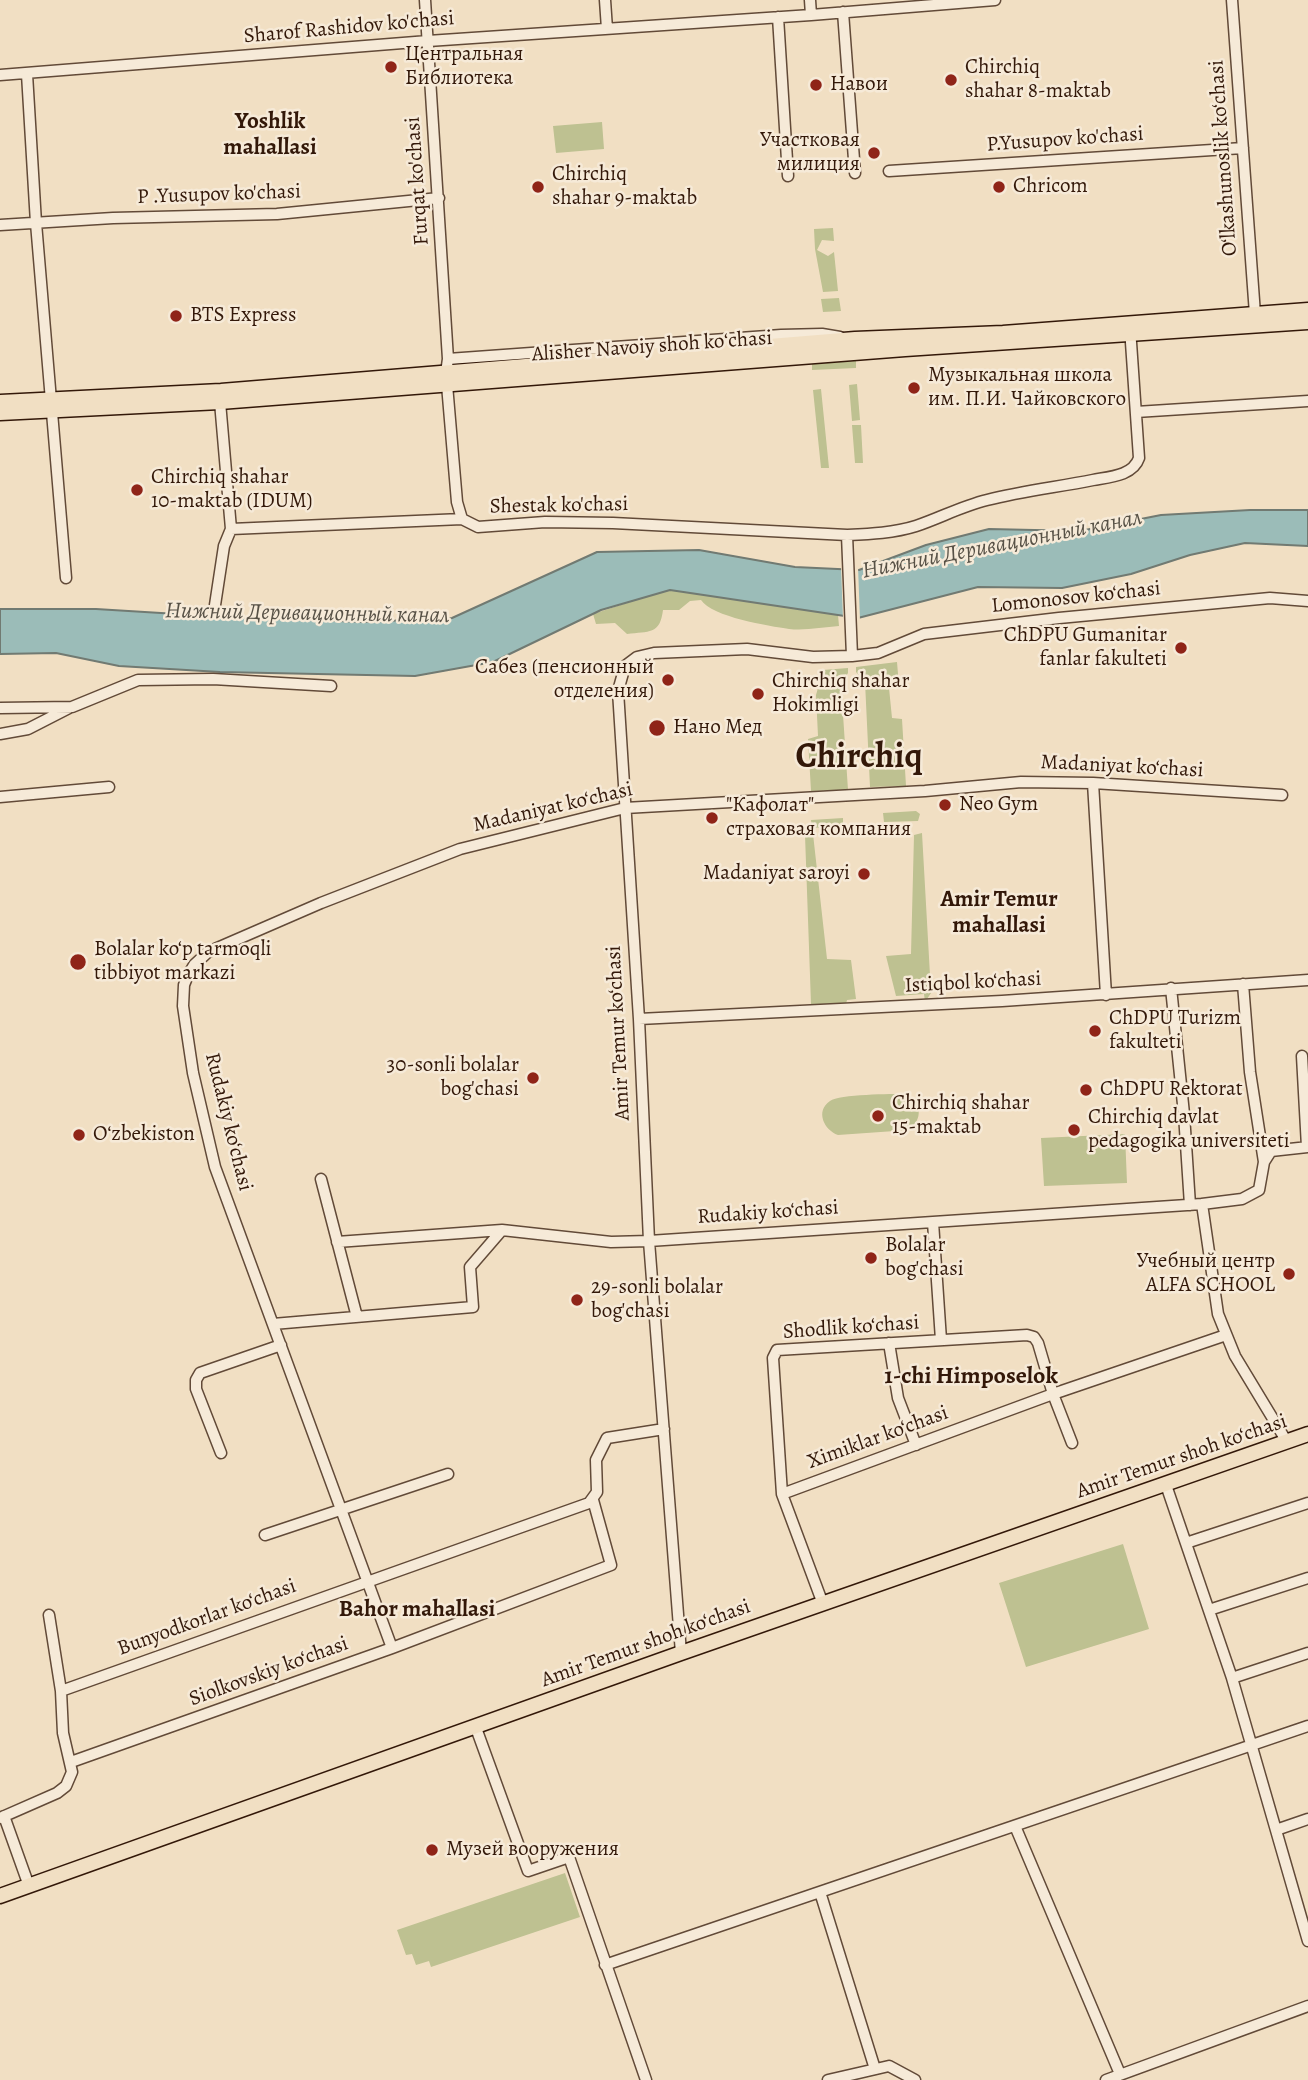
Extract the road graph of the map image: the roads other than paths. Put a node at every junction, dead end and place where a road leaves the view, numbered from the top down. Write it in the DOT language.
graph roads {
  1 [pos="425,0"];
  2 [pos="605,0"];
  3 [pos="810,0"];
  4 [pos="995,0"];
  5 [pos="1232,0"];
  6 [pos="843,12"];
  7 [pos="811,15"];
  8 [pos="778,18"];
  9 [pos="607,29"];
  10 [pos="428,41"];
  11 [pos="27,74"];
  12 [pos="0,75"];
  13 [pos="1243,148"];
  14 [pos="889,171"];
  15 [pos="855,173"];
  16 [pos="788,176"];
  17 [pos="439,198"];
  18 [pos="36,223"];
  19 [pos="0,225"];
  20 [pos="1308,310"];
  21 [pos="1255,314"];
  22 [pos="1308,322"];
  23 [pos="1130,328"];
  24 [pos="448,372"];
  25 [pos="1308,401"];
  26 [pos="0,402"];
  27 [pos="220,402"];
  28 [pos="51,404"];
  29 [pos="1136,412"];
  30 [pos="0,413"];
  31 [pos="462,519"];
  32 [pos="231,529"];
  33 [pos="847,535"];
  34 [pos="66,578"];
  35 [pos="1308,600"];
  36 [pos="215,605"];
  37 [pos="852,656"];
  38 [pos="331,686"];
  39 [pos="72,706"];
  40 [pos="0,708"];
  41 [pos="0,734"];
  42 [pos="1093,783"];
  43 [pos="109,787"];
  44 [pos="1282,795"];
  45 [pos="0,797"];
  46 [pos="625,808"];
  47 [pos="1308,980"];
  48 [pos="1244,984"];
  49 [pos="1171,988"];
  50 [pos="1106,995"];
  51 [pos="183,1006"];
  52 [pos="639,1019"];
  53 [pos="1302,1056"];
  54 [pos="1307,1147"];
  55 [pos="1264,1162"];
  56 [pos="321,1179"];
  57 [pos="1202,1204"];
  58 [pos="1190,1205"];
  59 [pos="933,1222"];
  60 [pos="502,1230"];
  61 [pos="649,1241"];
  62 [pos="337,1242"];
  63 [pos="357,1317"];
  64 [pos="273,1324"];
  65 [pos="1226,1335"];
  66 [pos="941,1340"];
  67 [pos="889,1343"];
  68 [pos="281,1345"];
  69 [pos="1053,1394"];
  70 [pos="663,1429"];
  71 [pos="1308,1434"];
  72 [pos="1287,1442"];
  73 [pos="1072,1443"];
  74 [pos="916,1445"];
  75 [pos="221,1453"];
  76 [pos="448,1474"];
  77 [pos="1166,1485"];
  78 [pos="782,1494"];
  79 [pos="593,1500"];
  80 [pos="1308,1503"];
  81 [pos="341,1510"];
  82 [pos="265,1535"];
  83 [pos="1186,1543"];
  84 [pos="1308,1578"];
  85 [pos="367,1582"];
  86 [pos="824,1604"];
  87 [pos="1209,1610"];
  88 [pos="49,1615"];
  89 [pos="392,1648"];
  90 [pos="681,1653"];
  91 [pos="1308,1653"];
  92 [pos="1232,1678"];
  93 [pos="61,1691"];
  94 [pos="1308,1726"];
  95 [pos="476,1728"];
  96 [pos="1250,1745"];
  97 [pos="71,1762"];
  98 [pos="2,1817"];
  99 [pos="1308,1819"];
  100 [pos="1015,1826"];
  101 [pos="1276,1830"];
  102 [pos="29,1886"];
  103 [pos="820,1892"];
  104 [pos="0,1896"];
  105 [pos="1305,1914"];
  106 [pos="1308,1941"];
  107 [pos="605,1965"];
  108 [pos="1308,2006"];
  109 [pos="875,2069"];
  110 [pos="1120,2074"];
  111 [pos="646,2080"];
  112 [pos="828,2080"];
  113 [pos="915,2080"];
  114 [pos="1106,2080"];
  1 -- 10 [label="street, Furqat ko'chasi"];
  2 -- 9 [label="street"];
  3 -- 7 [label="street"];
  4 -- 6 [label="street, Sharof Rashidov ko'chasi"];
  5 -- 13 [label="street, O‘lkashunoslik ko‘chasi"];
  6 -- 7 [label="street, Sharof Rashidov ko'chasi"];
  6 -- 15 [label="street"];
  7 -- 8 [label="street, Sharof Rashidov ko'chasi"];
  8 -- 9 [label="street, Sharof Rashidov ko'chasi"];
  8 -- 16 [label="street"];
  9 -- 10 [label="street, Sharof Rashidov ko'chasi"];
  10 -- 11 [label="street, Sharof Rashidov ko'chasi"];
  10 -- 17 [label="street, Furqat ko'chasi"];
  11 -- 12 [label="street, Sharof Rashidov ko'chasi"];
  11 -- 18 [label="street"];
  13 -- 14 [label="street, P.Yusupov ko'chasi"];
  13 -- 21 [label="street, O‘lkashunoslik ko‘chasi"];
  17 -- 18 [label="street, P .Yusupov ko'chasi"];
  17 -- 24 [label="street, Furqat ko'chasi"];
  18 -- 19 [label="street, P .Yusupov ko'chasi"];
  18 -- 28 [label="street"];
  20 -- 21 [label="main road, Alisher Navoiy shoh koʻchasi"];
  21 -- 23 [label="main road, Alisher Navoiy shoh koʻchasi"];
  22 -- 23 [label="main road, Alisher Navoiy shoh koʻchasi"];
  23 -- 24 [label="main road, Alisher Navoiy shoh koʻchasi"];
  23 -- 24 [label="main road, Alisher Navoiy shoh koʻchasi"];
  23 -- 29 [label="street, Shestak ko'chasi"];
  24 -- 27 [label="main road, Alisher Navoiy shoh koʻchasi"];
  24 -- 28 [label="main road, Alisher Navoiy shoh koʻchasi"];
  24 -- 31 [label="street, Furqat ko'chasi"];
  25 -- 29 [label="street"];
  26 -- 28 [label="main road, Alisher Navoiy shoh koʻchasi"];
  27 -- 28 [label="main road, Alisher Navoiy shoh koʻchasi"];
  27 -- 32 [label="street"];
  28 -- 30 [label="main road, Alisher Navoiy shoh koʻchasi"];
  28 -- 34 [label="street"];
  29 -- 33 [label="street, Shestak ko'chasi"];
  31 -- 32 [label="street, Shestak ko'chasi"];
  31 -- 33 [label="street, Shestak ko'chasi"];
  32 -- 36 [label="street"];
  33 -- 37 [label="street"];
  35 -- 37 [label="street, Lomonosov ko‘chasi"];
  37 -- 46 [label="street, Amir Temur ko‘chasi"];
  38 -- 39 [label="street"];
  39 -- 40 [label="street"];
  39 -- 41 [label="street"];
  42 -- 44 [label="street, Madaniyat ko‘chasi"];
  42 -- 46 [label="street, Madaniyat ko‘chasi"];
  42 -- 50 [label="street"];
  43 -- 45 [label="street"];
  46 -- 51 [label="street, Madaniyat ko‘chasi"];
  46 -- 52 [label="street, Amir Temur ko‘chasi"];
  47 -- 48 [label="street, Istiqbol ko‘chasi"];
  48 -- 49 [label="street, Istiqbol ko‘chasi"];
  48 -- 55 [label="street"];
  49 -- 50 [label="street, Istiqbol ko‘chasi"];
  49 -- 58 [label="street"];
  50 -- 52 [label="street, Istiqbol ko‘chasi"];
  51 -- 64 [label="street, Rudakiy ko‘chasi"];
  52 -- 61 [label="street, Amir Temur ko‘chasi"];
  53 -- 54 [label="street"];
  54 -- 55 [label="street"];
  55 -- 57 [label="street, Rudakiy ko‘chasi"];
  56 -- 62 [label="street"];
  57 -- 58 [label="street, Rudakiy ko‘chasi"];
  57 -- 65 [label="street"];
  58 -- 59 [label="street, Rudakiy ko‘chasi"];
  59 -- 61 [label="street, Rudakiy ko‘chasi"];
  59 -- 66 [label="street"];
  60 -- 61 [label="street, Rudakiy ko‘chasi"];
  60 -- 62 [label="street, Rudakiy ko‘chasi"];
  60 -- 63 [label="street"];
  61 -- 70 [label="street, Amir Temur ko‘chasi"];
  62 -- 63 [label="street"];
  63 -- 64 [label="street"];
  64 -- 68 [label="street"];
  65 -- 69 [label="street, Ximiklar ko‘chasi"];
  65 -- 72 [label="street"];
  66 -- 67 [label="street, Shodlik ko‘chasi"];
  66 -- 69 [label="street, Shodlik ko‘chasi"];
  67 -- 74 [label="street"];
  67 -- 78 [label="street, Shodlik ko‘chasi"];
  68 -- 75 [label="street"];
  68 -- 81 [label="street"];
  69 -- 73 [label="street, Shodlik ko‘chasi"];
  69 -- 74 [label="street, Ximiklar ko‘chasi"];
  70 -- 79 [label="street"];
  70 -- 90 [label="street, Amir Temur ko‘chasi"];
  71 -- 72 [label="main road, Amir Temur shoh ko‘chasi"];
  72 -- 77 [label="main road, Amir Temur shoh ko‘chasi"];
  74 -- 78 [label="street, Ximiklar ko‘chasi"];
  76 -- 81 [label="street"];
  77 -- 83 [label="street"];
  77 -- 86 [label="main road, Amir Temur shoh ko‘chasi"];
  78 -- 86 [label="street, Shodlik ko‘chasi"];
  79 -- 85 [label="street, Bunyodkorlar ko‘chasi"];
  79 -- 89 [label="street, Siolkovskiy ko‘chasi"];
  80 -- 83 [label="street"];
  81 -- 82 [label="street"];
  81 -- 85 [label="street"];
  83 -- 87 [label="street"];
  84 -- 87 [label="street"];
  85 -- 89 [label="street"];
  85 -- 93 [label="street, Bunyodkorlar ko‘chasi"];
  86 -- 90 [label="main road, Amir Temur shoh ko‘chasi"];
  87 -- 92 [label="street"];
  88 -- 93 [label="street"];
  89 -- 97 [label="street, Siolkovskiy ko‘chasi"];
  90 -- 95 [label="main road, Amir Temur shoh ko‘chasi"];
  91 -- 92 [label="street"];
  92 -- 96 [label="street"];
  93 -- 97 [label="street"];
  94 -- 96 [label="street"];
  95 -- 102 [label="main road, Amir Temur shoh ko‘chasi"];
  95 -- 107 [label="street"];
  96 -- 100 [label="street"];
  96 -- 101 [label="street"];
  97 -- 98 [label="street"];
  98 -- 102 [label="street"];
  99 -- 101 [label="street"];
  100 -- 103 [label="street"];
  100 -- 110 [label="street"];
  101 -- 105 [label="street"];
  102 -- 104 [label="main road, Amir Temur shoh ko‘chasi"];
  103 -- 107 [label="street"];
  103 -- 109 [label="street"];
  105 -- 106 [label="street"];
  107 -- 111 [label="street"];
  108 -- 110 [label="street"];
  109 -- 112 [label="street"];
  109 -- 113 [label="street"];
  110 -- 114 [label="street"];
}
